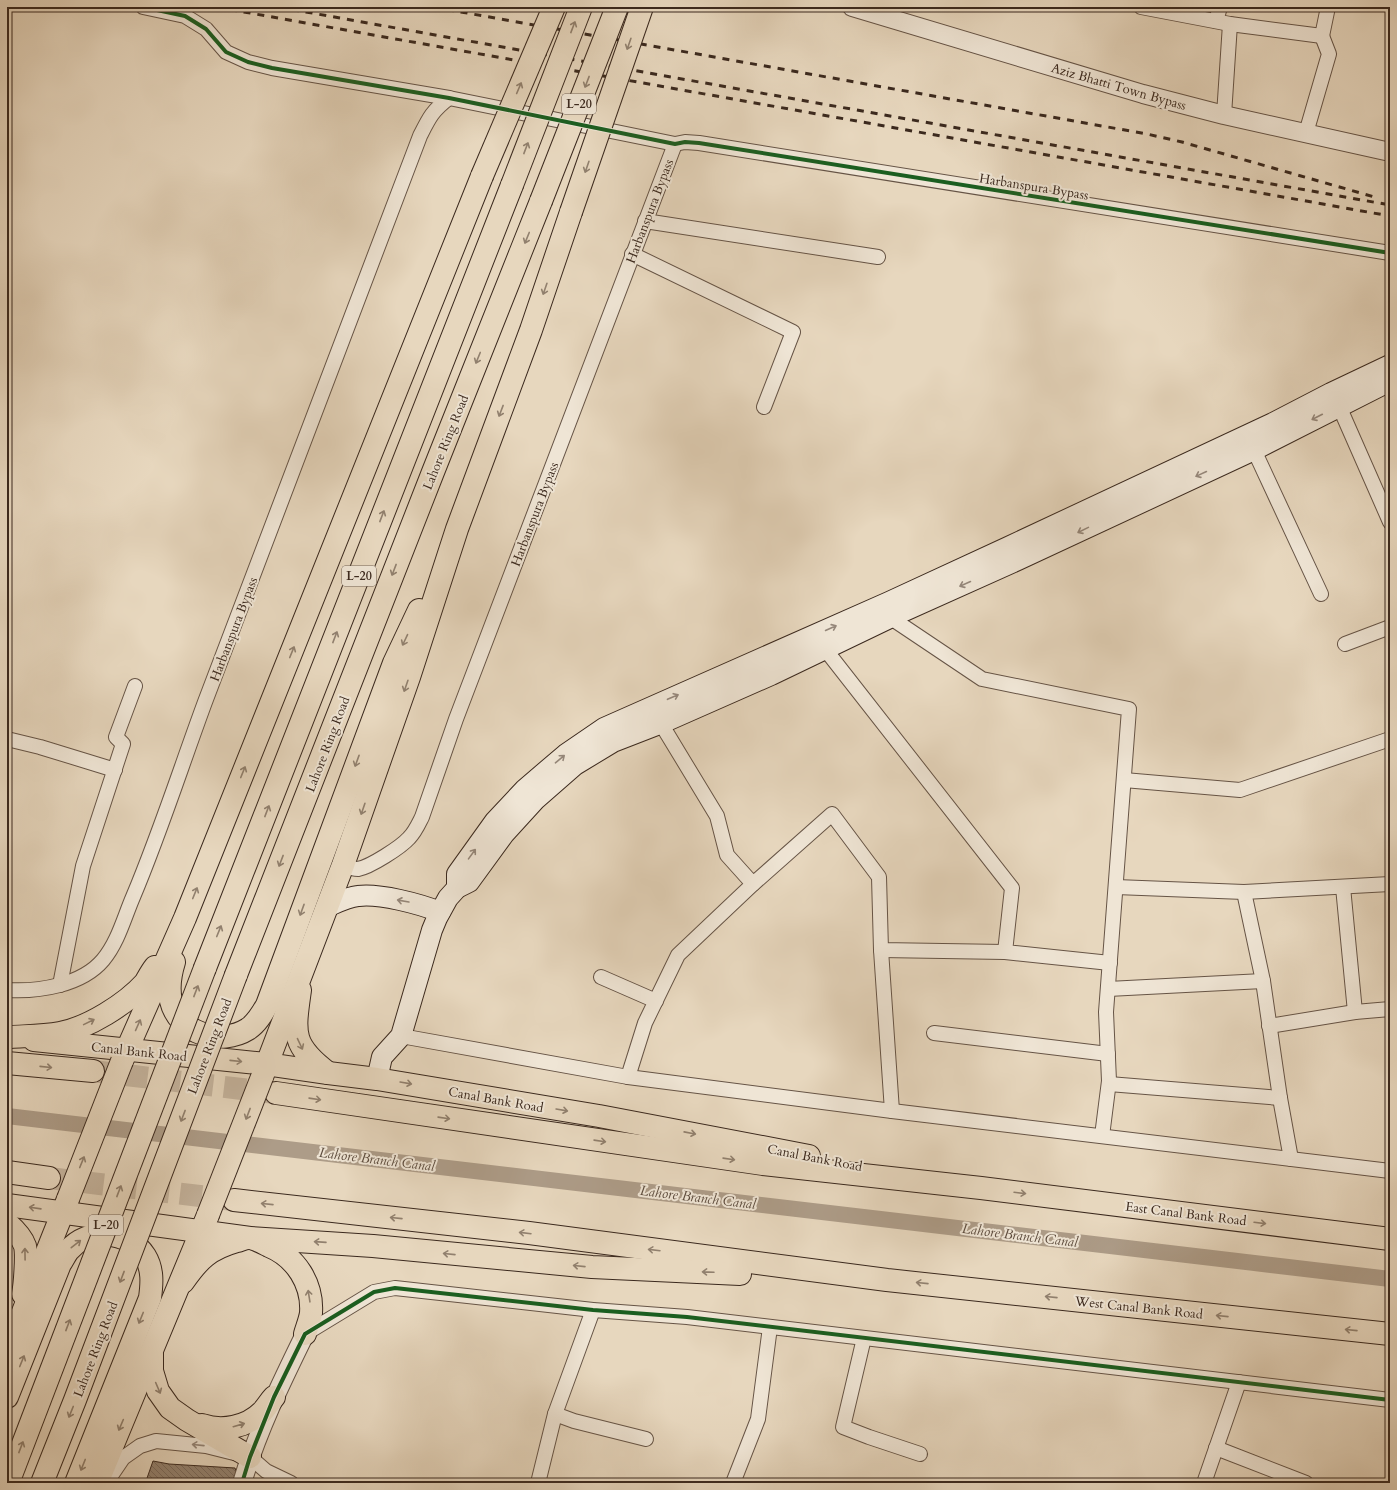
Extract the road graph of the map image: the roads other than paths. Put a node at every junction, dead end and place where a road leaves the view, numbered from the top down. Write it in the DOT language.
graph roads {
  1 [pos="143,7"];
  2 [pos="554,7"];
  3 [pos="581,7"];
  4 [pos="617,7"];
  5 [pos="642,7"];
  6 [pos="852,7"];
  7 [pos="1141,7"];
  8 [pos="1220,7"];
  9 [pos="1328,7"];
  10 [pos="1223,22"];
  11 [pos="1322,36"];
  12 [pos="449,98"];
  13 [pos="1224,115"];
  14 [pos="1306,133"];
  15 [pos="675,144"];
  16 [pos="1390,152"];
  17 [pos="645,221"];
  18 [pos="1390,253"];
  19 [pos="632,254"];
  20 [pos="878,256"];
  21 [pos="1390,365"];
  22 [pos="1390,381"];
  23 [pos="1339,406"];
  24 [pos="764,407"];
  25 [pos="1254,450"];
  26 [pos="1390,522"];
  27 [pos="457,529"];
  28 [pos="1321,594"];
  29 [pos="871,610"];
  30 [pos="891,618"];
  31 [pos="1390,628"];
  32 [pos="818,643"];
  33 [pos="1345,644"];
  34 [pos="135,686"];
  35 [pos="651,706"];
  36 [pos="662,723"];
  37 [pos="1390,739"];
  38 [pos="7,740"];
  39 [pos="115,770"];
  40 [pos="1124,780"];
  41 [pos="343,865"];
  42 [pos="753,884"];
  43 [pos="1390,884"];
  44 [pos="1116,887"];
  45 [pos="1343,887"];
  46 [pos="457,888"];
  47 [pos="1244,892"];
  48 [pos="328,906"];
  49 [pos="440,912"];
  50 [pos="185,918"];
  51 [pos="881,950"];
  52 [pos="1005,952"];
  53 [pos="1110,963"];
  54 [pos="601,977"];
  55 [pos="301,978"];
  56 [pos="1263,981"];
  57 [pos="60,984"];
  58 [pos="1108,989"];
  59 [pos="7,990"];
  60 [pos="656,1001"];
  61 [pos="1390,1009"];
  62 [pos="1355,1012"];
  63 [pos="1270,1026"];
  64 [pos="934,1033"];
  65 [pos="401,1036"];
  66 [pos="9,1037"];
  67 [pos="1108,1054"];
  68 [pos="125,1056"];
  69 [pos="7,1063"];
  70 [pos="93,1072"];
  71 [pos="328,1073"];
  72 [pos="628,1076"];
  73 [pos="268,1078"];
  74 [pos="377,1078"];
  75 [pos="1109,1084"];
  76 [pos="1280,1098"];
  77 [pos="892,1111"];
  78 [pos="1102,1136"];
  79 [pos="1291,1159"];
  80 [pos="1390,1171"];
  81 [pos="7,1172"];
  82 [pos="50,1178"];
  83 [pos="981,1188"];
  84 [pos="234,1200"];
  85 [pos="7,1204"];
  86 [pos="65,1205"];
  87 [pos="205,1223"];
  88 [pos="7,1224"];
  89 [pos="250,1238"];
  90 [pos="1390,1239"];
  91 [pos="887,1280"];
  92 [pos="178,1288"];
  93 [pos="593,1310"];
  94 [pos="18,1320"];
  95 [pos="770,1327"];
  96 [pos="305,1334"];
  97 [pos="1390,1334"];
  98 [pos="864,1338"];
  99 [pos="152,1350"];
  100 [pos="7,1352"];
  101 [pos="1239,1382"];
  102 [pos="7,1397"];
  103 [pos="274,1397"];
  104 [pos="1390,1400"];
  105 [pos="555,1414"];
  106 [pos="187,1420"];
  107 [pos="646,1438"];
  108 [pos="1216,1448"];
  109 [pos="920,1454"];
  110 [pos="250,1457"];
  111 [pos="8,1483"];
  112 [pos="42,1483"];
  113 [pos="76,1483"];
  114 [pos="97,1483"];
  115 [pos="106,1483"];
  116 [pos="242,1483"];
  117 [pos="291,1483"];
  118 [pos="538,1483"];
  119 [pos="733,1483"];
  120 [pos="1204,1483"];
  121 [pos="1306,1483"];
  1 -- 12 [label="street"];
  50 -- 2 [label="highway, one-way, bridge"];
  111 -- 3 [label="highway, L-20, one-way, bridge"];
  4 -- 112 [label="highway, Lahore Ring Road / L-20, one-way, bridge"];
  5 -- 27 [label="highway, one-way, bridge"];
  6 -- 13 [label="street, Aziz Bhatti Town Bypass"];
  7 -- 10 [label="street"];
  8 -- 10 [label="street"];
  9 -- 11 [label="street"];
  10 -- 11 [label="street"];
  10 -- 13 [label="street"];
  11 -- 14 [label="street"];
  12 -- 15 [label="street"];
  12 -- 57 [label="street, Harbanspura Bypass"];
  13 -- 14 [label="street, Aziz Bhatti Town Bypass"];
  14 -- 16 [label="street, Aziz Bhatti Town Bypass"];
  15 -- 17 [label="street, Harbanspura Bypass"];
  15 -- 18 [label="street, Harbanspura Bypass"];
  17 -- 19 [label="street, Harbanspura Bypass"];
  17 -- 20 [label="street"];
  19 -- 24 [label="street"];
  19 -- 41 [label="street, Harbanspura Bypass"];
  21 -- 29 [label="main road"];
  22 -- 23 [label="main road"];
  23 -- 25 [label="main road, one-way"];
  23 -- 26 [label="street"];
  25 -- 28 [label="street"];
  25 -- 30 [label="main road, one-way"];
  27 -- 41 [label="highway, one-way"];
  27 -- 50 [label="highway, one-way"];
  29 -- 30 [label="street"];
  32 -- 29 [label="main road, one-way"];
  30 -- 32 [label="main road"];
  30 -- 40 [label="street"];
  31 -- 33 [label="street"];
  35 -- 32 [label="main road, one-way"];
  32 -- 36 [label="main road"];
  32 -- 52 [label="street"];
  34 -- 39 [label="street"];
  35 -- 36 [label="street"];
  46 -- 35 [label="main road, one-way"];
  36 -- 42 [label="street"];
  36 -- 46 [label="main road"];
  37 -- 40 [label="street"];
  38 -- 39 [label="street"];
  39 -- 57 [label="street"];
  40 -- 44 [label="street"];
  41 -- 48 [label="highway"];
  42 -- 51 [label="street"];
  42 -- 60 [label="street"];
  43 -- 45 [label="street"];
  44 -- 47 [label="street"];
  44 -- 53 [label="street"];
  45 -- 47 [label="street"];
  45 -- 62 [label="street"];
  46 -- 49 [label="main road"];
  47 -- 56 [label="street"];
  49 -- 48 [label="main road, one-way"];
  48 -- 55 [label="highway"];
  49 -- 65 [label="main road"];
  66 -- 50 [label="highway, one-way"];
  68 -- 50 [label="highway, one-way"];
  51 -- 52 [label="street"];
  51 -- 77 [label="street"];
  52 -- 53 [label="street"];
  53 -- 58 [label="street"];
  54 -- 60 [label="street"];
  55 -- 71 [label="highway, one-way"];
  55 -- 73 [label="highway"];
  56 -- 58 [label="street"];
  56 -- 63 [label="street"];
  57 -- 59 [label="street, Harbanspura Bypass"];
  58 -- 67 [label="street"];
  60 -- 72 [label="street"];
  61 -- 62 [label="street"];
  62 -- 63 [label="street"];
  63 -- 76 [label="street"];
  64 -- 67 [label="street"];
  65 -- 72 [label="street"];
  65 -- 74 [label="main road"];
  66 -- 68 [label="highway, Canal Bank Road"];
  67 -- 75 [label="street"];
  68 -- 73 [label="highway, Canal Bank Road, one-way"];
  86 -- 68 [label="highway, one-way, bridge"];
  69 -- 70 [label="highway, one-way"];
  71 -- 73 [label="highway, Canal Bank Road"];
  71 -- 74 [label="highway, Canal Bank Road"];
  72 -- 77 [label="street"];
  73 -- 83 [label="highway, one-way"];
  73 -- 87 [label="highway, one-way, bridge"];
  74 -- 83 [label="highway, Canal Bank Road, one-way"];
  75 -- 76 [label="street"];
  75 -- 78 [label="street"];
  76 -- 79 [label="street"];
  77 -- 78 [label="street"];
  78 -- 79 [label="street"];
  79 -- 80 [label="street"];
  81 -- 82 [label="highway"];
  83 -- 90 [label="highway, East Canal Bank Road, one-way"];
  91 -- 84 [label="highway, one-way"];
  86 -- 85 [label="highway, one-way"];
  86 -- 87 [label="highway"];
  86 -- 94 [label="highway"];
  87 -- 89 [label="highway"];
  87 -- 92 [label="highway"];
  94 -- 88 [label="highway, one-way"];
  91 -- 89 [label="highway, one-way"];
  89 -- 92 [label="highway"];
  96 -- 89 [label="highway, one-way"];
  97 -- 91 [label="highway, West Canal Bank Road, one-way"];
  92 -- 99 [label="highway"];
  93 -- 95 [label="street"];
  93 -- 96 [label="street"];
  93 -- 105 [label="street"];
  94 -- 100 [label="highway"];
  95 -- 98 [label="street"];
  95 -- 119 [label="street"];
  96 -- 103 [label="street"];
  98 -- 101 [label="street"];
  98 -- 109 [label="street"];
  99 -- 106 [label="highway, one-way"];
  99 -- 114 [label="highway, one-way"];
  101 -- 104 [label="street"];
  101 -- 108 [label="street"];
  102 -- 113 [label="highway, one-way"];
  106 -- 103 [label="highway, one-way"];
  103 -- 110 [label="street"];
  105 -- 107 [label="street"];
  105 -- 118 [label="street"];
  106 -- 110 [label="highway"];
  108 -- 120 [label="street"];
  108 -- 121 [label="street"];
  110 -- 115 [label="street, one-way"];
  110 -- 116 [label="street"];
  110 -- 117 [label="street"];
}
